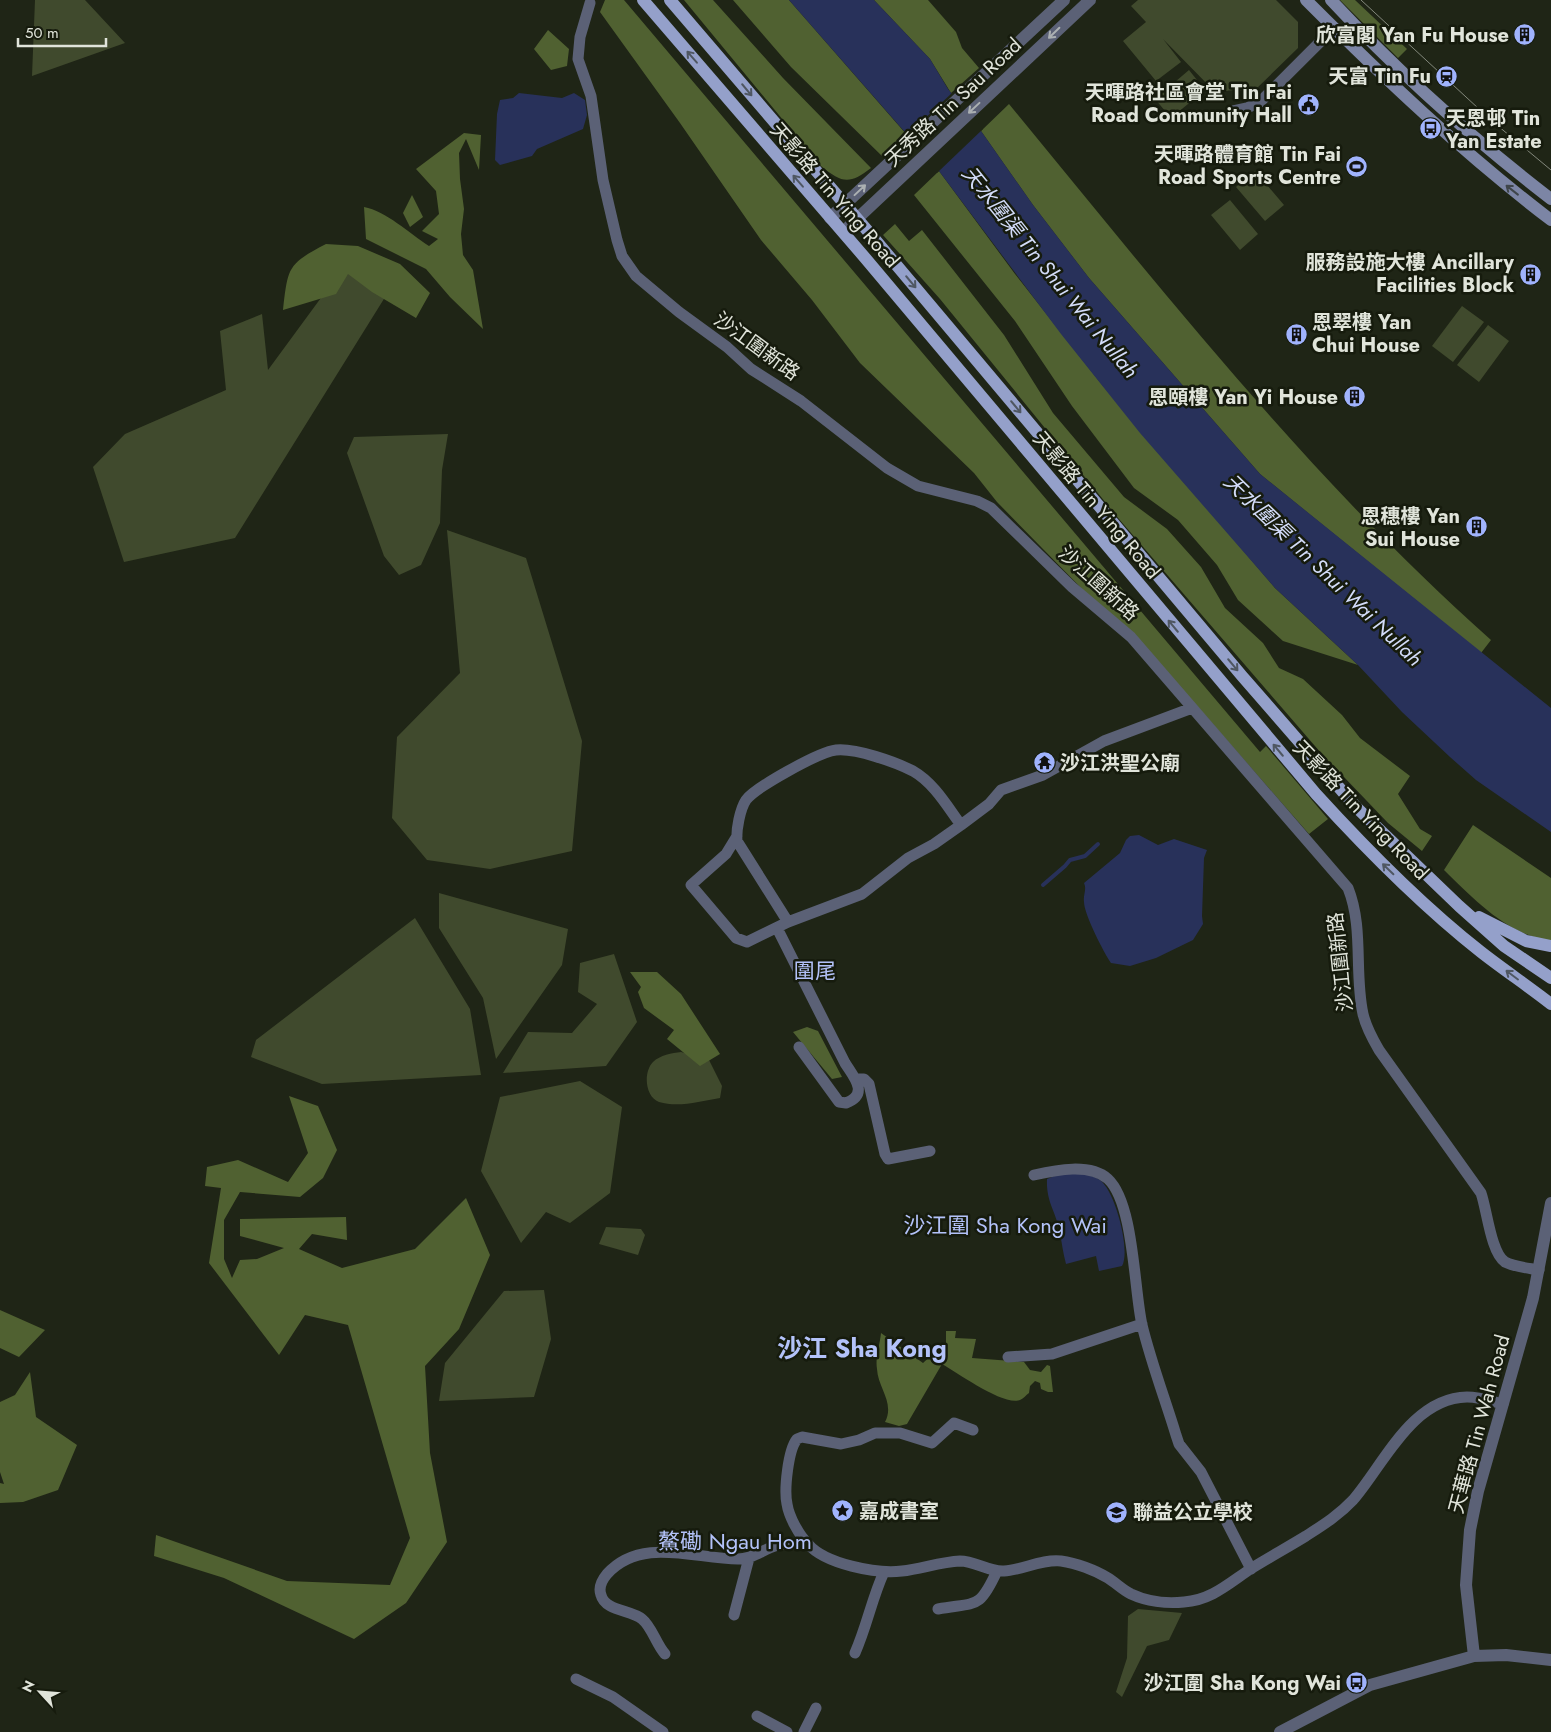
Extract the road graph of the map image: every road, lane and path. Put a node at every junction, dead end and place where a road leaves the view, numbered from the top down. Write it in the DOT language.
graph roads {
  1 [pos="643,0"];
  2 [pos="670,0"];
  3 [pos="1064,0"];
  4 [pos="1090,0"];
  5 [pos="1306,0"];
  6 [pos="1331,0"];
  7 [pos="590,3"];
  8 [pos="1334,28"];
  9 [pos="1233,111"];
  10 [pos="1551,199"];
  11 [pos="844,205"];
  12 [pos="830,218"];
  13 [pos="857,219"];
  14 [pos="1551,220"];
  15 [pos="842,232"];
  16 [pos="1192,708"];
  17 [pos="961,825"];
  18 [pos="737,836"];
  19 [pos="1459,906"];
  20 [pos="788,922"];
  21 [pos="777,928"];
  22 [pos="1551,946"];
  23 [pos="1551,978"];
  24 [pos="1551,1004"];
  25 [pos="798,1047"];
  26 [pos="857,1079"];
  27 [pos="930,1151"];
  28 [pos="1034,1175"];
  29 [pos="1551,1202"];
  30 [pos="1540,1270"];
  31 [pos="1142,1324"];
  32 [pos="1008,1357"];
  33 [pos="1503,1404"];
  34 [pos="973,1430"];
  35 [pos="808,1545"];
  36 [pos="749,1558"];
  37 [pos="1250,1569"];
  38 [pos="884,1572"];
  39 [pos="997,1572"];
  40 [pos="938,1609"];
  41 [pos="734,1615"];
  42 [pos="855,1653"];
  43 [pos="664,1654"];
  44 [pos="1474,1656"];
  45 [pos="1551,1660"];
  46 [pos="576,1679"];
  47 [pos="816,1708"];
  48 [pos="757,1716"];
  49 [pos="663,1732"];
  50 [pos="787,1732"];
  51 [pos="804,1732"];
  52 [pos="1280,1732"];
  12 -- 1 [label="main road, 天影路 Tin Ying Road, one-way"];
  2 -- 11 [label="main road, 天影路 Tin Ying Road, one-way"];
  11 -- 3 [label="street, 天秀路 Tin Sau Road, one-way"];
  4 -- 13 [label="street, 天秀路 Tin Sau Road, one-way"];
  5 -- 8 [label="main road"];
  6 -- 10 [label="main road"];
  7 -- 16 [label="street, 沙江圍新路"];
  8 -- 9 [label="street"];
  14 -- 8 [label="main road, one-way"];
  11 -- 12 [label="street, 天秀路 Tin Sau Road"];
  11 -- 13 [label="main road, 天影路 Tin Ying Road"];
  12 -- 15 [label="main road, 天影路 Tin Ying Road"];
  13 -- 15 [label="street, 天秀路 Tin Sau Road"];
  13 -- 19 [label="main road, 天影路 Tin Ying Road, one-way"];
  24 -- 15 [label="main road, 天影路 Tin Ying Road, one-way"];
  16 -- 17 [label="street"];
  16 -- 30 [label="street, 沙江圍新路"];
  17 -- 18 [label="street"];
  17 -- 20 [label="street"];
  18 -- 20 [label="street"];
  18 -- 21 [label="street"];
  19 -- 22 [label="main road"];
  19 -- 23 [label="main road, 天影路 Tin Ying Road"];
  20 -- 21 [label="street"];
  21 -- 26 [label="street"];
  25 -- 26 [label="street"];
  26 -- 27 [label="street"];
  28 -- 31 [label="street"];
  29 -- 30 [label="street, 天華路 Tin Wah Road"];
  30 -- 33 [label="street, 天華路 Tin Wah Road"];
  31 -- 32 [label="street"];
  31 -- 37 [label="street"];
  33 -- 37 [label="street"];
  33 -- 44 [label="street, 天華路 Tin Wah Road"];
  34 -- 35 [label="street"];
  35 -- 36 [label="street"];
  35 -- 38 [label="street"];
  36 -- 41 [label="street"];
  36 -- 43 [label="street"];
  37 -- 39 [label="street"];
  38 -- 39 [label="street"];
  38 -- 42 [label="street"];
  39 -- 40 [label="street"];
  44 -- 45 [label="street"];
  44 -- 52 [label="street"];
  46 -- 49 [label="street"];
  47 -- 51 [label="street"];
  48 -- 50 [label="street"];
}
